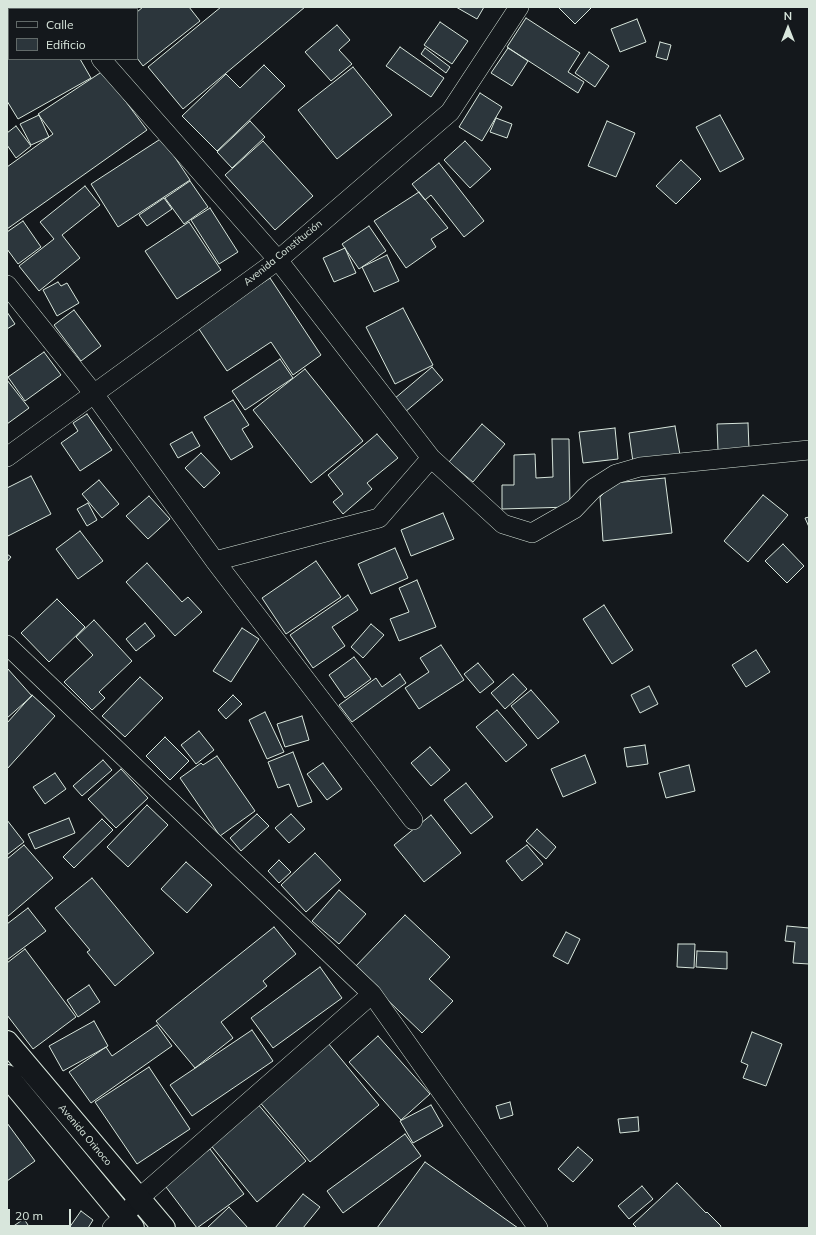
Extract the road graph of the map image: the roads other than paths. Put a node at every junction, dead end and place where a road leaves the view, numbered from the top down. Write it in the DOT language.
graph roads {
  1 [pos="519,7"];
  2 [pos="103,60"];
  3 [pos="278,260"];
  4 [pos="7,285"];
  5 [pos="94,394"];
  6 [pos="809,450"];
  7 [pos="7,457"];
  8 [pos="431,458"];
  9 [pos="215,561"];
  10 [pos="7,645"];
  11 [pos="413,820"];
  12 [pos="372,994"];
  13 [pos="7,1042"];
  14 [pos="7,1076"];
  15 [pos="138,1199"];
  16 [pos="123,1224"];
  17 [pos="164,1228"];
  18 [pos="538,1228"];
  1 -- 3 [label="street, Avenida Constitución"];
  2 -- 3 [label="street"];
  3 -- 5 [label="street, Avenida Constitución"];
  3 -- 8 [label="street"];
  4 -- 5 [label="street"];
  5 -- 7 [label="street, Avenida Constitución"];
  5 -- 9 [label="street"];
  6 -- 8 [label="street"];
  8 -- 9 [label="street"];
  9 -- 11 [label="street"];
  10 -- 12 [label="street"];
  12 -- 15 [label="street"];
  12 -- 18 [label="street"];
  13 -- 15 [label="main road, Avenida Orinoco"];
  14 -- 16 [label="main road"];
  15 -- 16 [label="street"];
  15 -- 17 [label="main road, Avenida Orinoco"];
}
